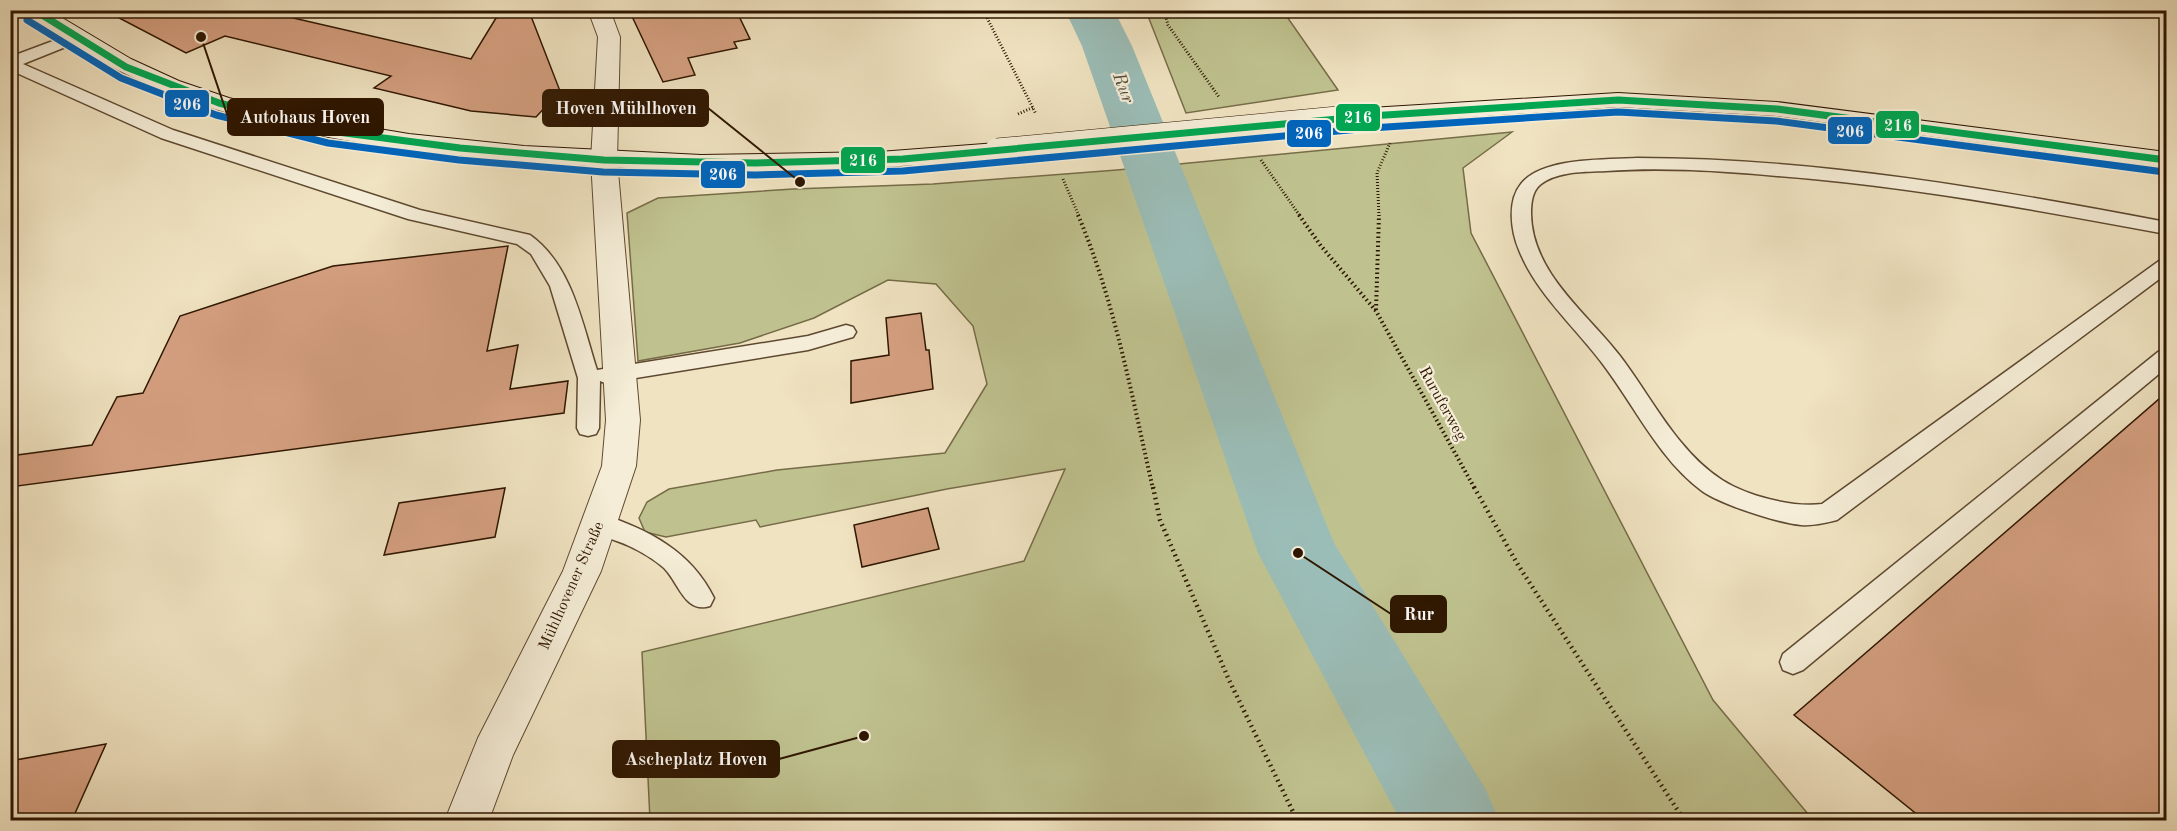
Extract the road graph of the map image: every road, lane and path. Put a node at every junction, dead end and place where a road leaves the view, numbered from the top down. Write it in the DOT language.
graph roads {
  1 [pos="33,10"];
  2 [pos="599,10"];
  3 [pos="983,10"];
  4 [pos="1164,10"];
  5 [pos="77,38"];
  6 [pos="10,64"];
  7 [pos="1220,98"];
  8 [pos="1038,118"];
  9 [pos="1391,140"];
  10 [pos="1258,155"];
  11 [pos="604,160"];
  12 [pos="2166,160"];
  13 [pos="1060,172"];
  14 [pos="2166,228"];
  15 [pos="2166,265"];
  16 [pos="1376,310"];
  17 [pos="846,332"];
  18 [pos="2166,357"];
  19 [pos="604,375"];
  20 [pos="588,428"];
  21 [pos="601,524"];
  22 [pos="701,598"];
  23 [pos="1793,662"];
  24 [pos="467,820"];
  25 [pos="1297,820"];
  26 [pos="1684,820"];
  1 -- 5 [label="main road"];
  2 -- 11 [label="main road, Mühlhovener Straße"];
  3 -- 8 [label="path"];
  4 -- 7 [label="path"];
  5 -- 6 [label="lane"];
  5 -- 11 [label="main road"];
  6 -- 19 [label="lane"];
  9 -- 16 [label="path"];
  10 -- 16 [label="path, Ruruferweg"];
  11 -- 12 [label="main road, bridge"];
  11 -- 19 [label="main road, Mühlhovener Straße"];
  13 -- 25 [label="path"];
  14 -- 15 [label="lane"];
  16 -- 26 [label="path, Ruruferweg"];
  17 -- 19 [label="lane"];
  18 -- 23 [label="lane"];
  19 -- 20 [label="lane"];
  19 -- 21 [label="main road, Mühlhovener Straße"];
  21 -- 22 [label="lane"];
  21 -- 24 [label="main road, Mühlhovener Straße"];
}
